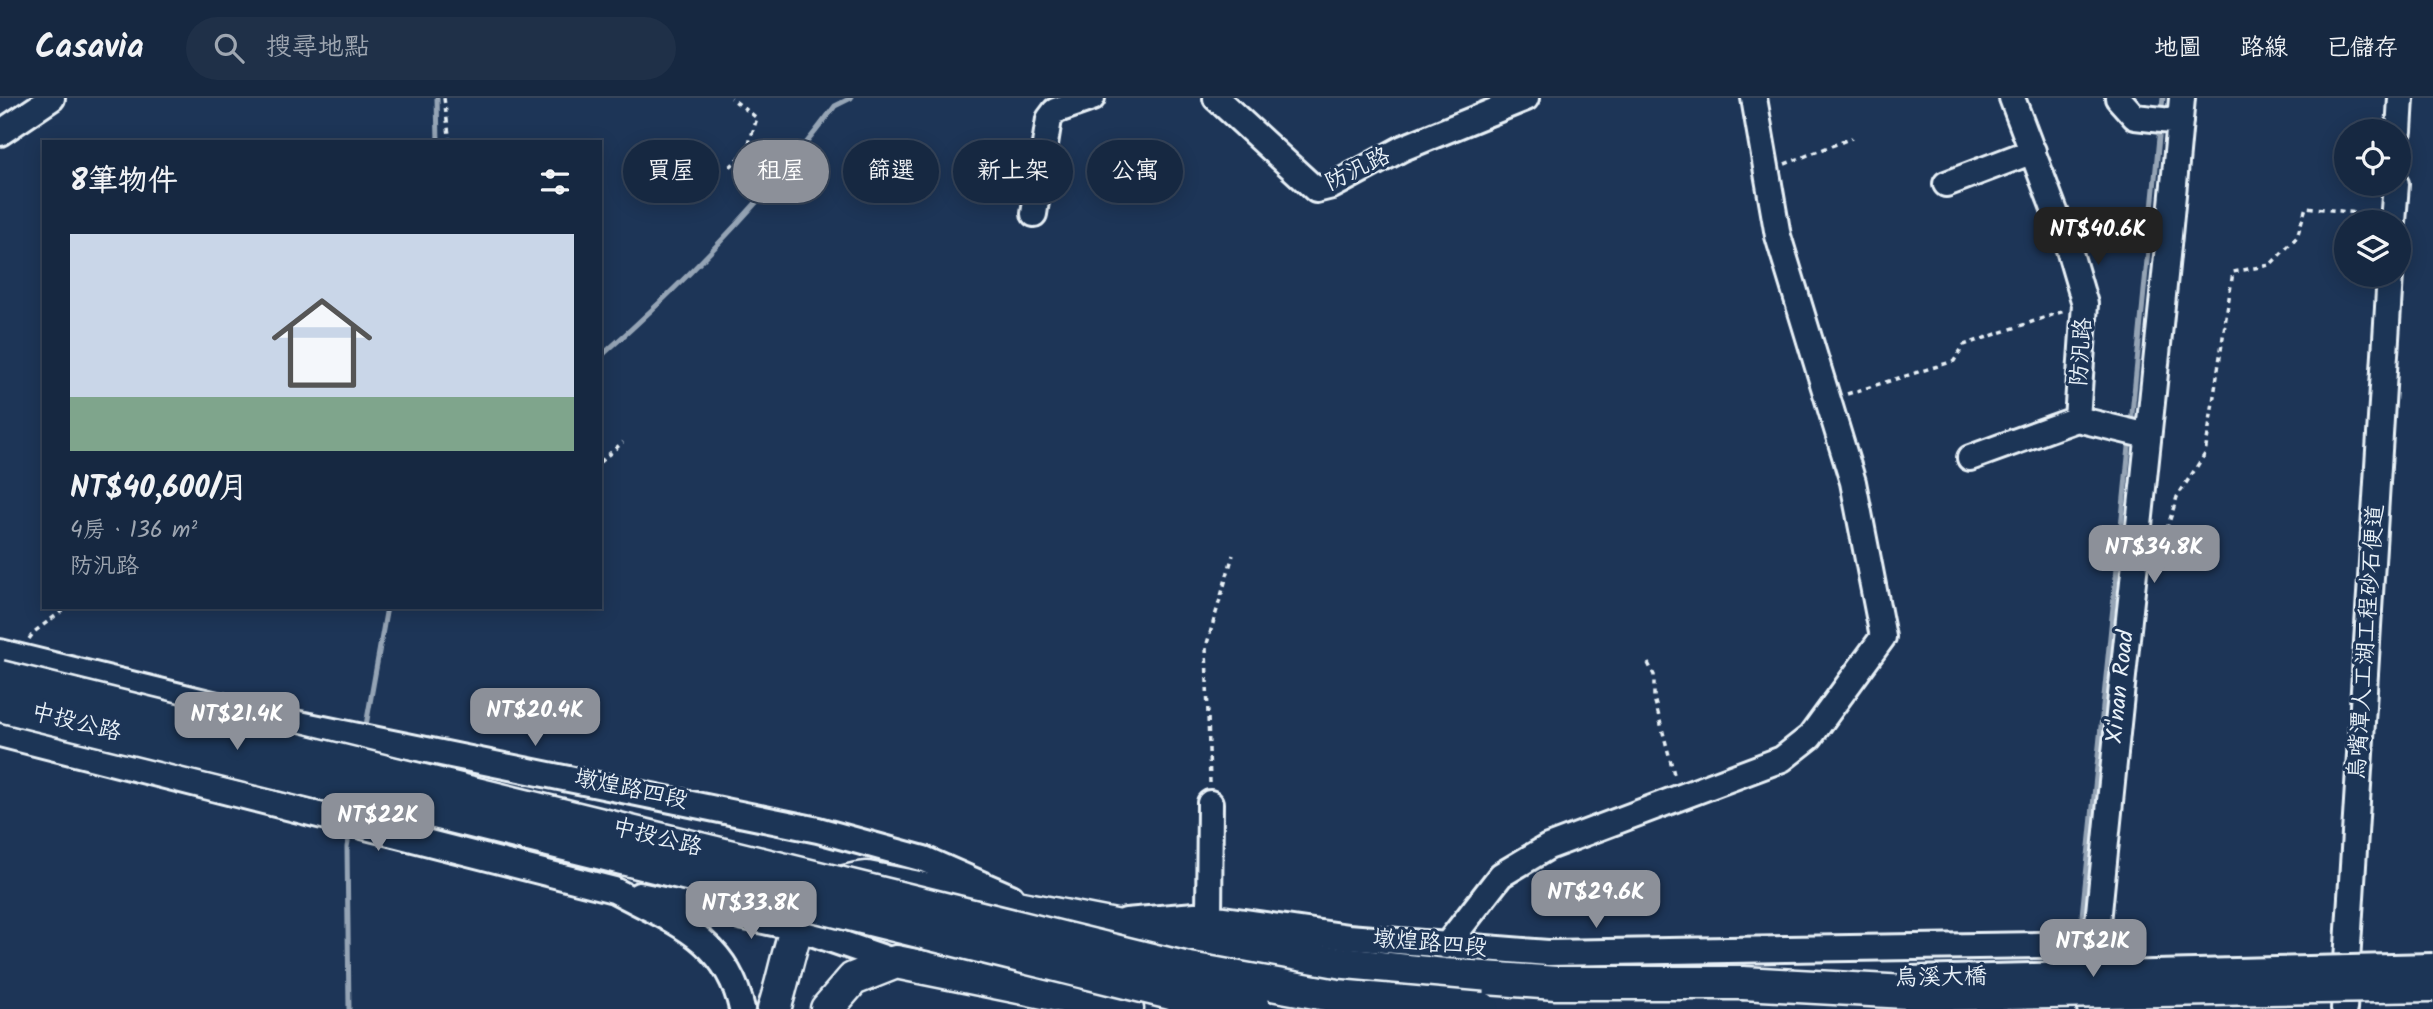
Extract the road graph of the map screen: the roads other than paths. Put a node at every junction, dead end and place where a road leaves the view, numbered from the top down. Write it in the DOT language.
graph roads {
  1 [pos="52,98"];
  2 [pos="1092,98"];
  3 [pos="1216,98"];
  4 [pos="1754,98"];
  5 [pos="2012,98"];
  6 [pos="2118,98"];
  7 [pos="2401,98"];
  8 [pos="1511,100"];
  9 [pos="2181,110"];
  10 [pos="2400,119"];
  11 [pos="0,133"];
  12 [pos="2033,151"];
  13 [pos="1946,184"];
  14 [pos="1034,214"];
  15 [pos="2389,287"];
  16 [pos="2077,419"];
  17 [pos="2148,436"];
  18 [pos="1970,458"];
  19 [pos="7,662"];
  20 [pos="0,705"];
  21 [pos="270,718"];
  22 [pos="0,734"];
  23 [pos="249,797"];
  24 [pos="1210,803"];
  25 [pos="614,890"];
  26 [pos="1047,912"];
  27 [pos="1209,917"];
  28 [pos="1101,923"];
  29 [pos="797,928"];
  30 [pos="2085,944"];
  31 [pos="1446,946"];
  32 [pos="896,962"];
  33 [pos="2433,966"];
  34 [pos="1743,983"];
  35 [pos="2433,985"];
  36 [pos="2433,1000"];
  37 [pos="742,1009"];
  38 [pos="774,1009"];
  39 [pos="827,1009"];
  40 [pos="1127,1009"];
  41 [pos="1255,1009"];
  42 [pos="1482,1009"];
  43 [pos="2046,1009"];
  44 [pos="2067,1009"];
  45 [pos="2090,1009"];
  46 [pos="2344,1009"];
  1 -- 11 [label="street"];
  2 -- 14 [label="street"];
  3 -- 8 [label="street, 防汎路"];
  4 -- 31 [label="street"];
  5 -- 12 [label="street, 防汎路"];
  6 -- 9 [label="street"];
  7 -- 10 [label="street"];
  9 -- 17 [label="street, Xi'nan Road"];
  12 -- 13 [label="street"];
  12 -- 16 [label="street, 防汎路"];
  15 -- 46 [label="street, 烏嘴潭人工湖工程砂石便道"];
  16 -- 17 [label="street, 防汎路"];
  16 -- 18 [label="street"];
  17 -- 30 [label="street, Xi'nan Road"];
  19 -- 21 [label="street, 墩煌路四段"];
  19 -- 42 [label="main road, 中投公路, bridge"];
  20 -- 41 [label="main road, 中投公路, bridge"];
  21 -- 23 [label="street"];
  21 -- 26 [label="street, 墩煌路四段"];
  22 -- 23 [label="street"];
  23 -- 25 [label="street"];
  24 -- 27 [label="street"];
  25 -- 29 [label="street"];
  25 -- 37 [label="street"];
  26 -- 28 [label="main road"];
  26 -- 29 [label="main road"];
  27 -- 28 [label="street, 墩煌路四段"];
  27 -- 31 [label="street, 墩煌路四段"];
  28 -- 34 [label="main road"];
  29 -- 32 [label="street"];
  29 -- 38 [label="main road"];
  30 -- 31 [label="street, 墩煌路四段"];
  30 -- 44 [label="street"];
  30 -- 45 [label="street, Xi'nan Road"];
  32 -- 39 [label="main road"];
  32 -- 40 [label="main road"];
  33 -- 34 [label="street, 烏溪大橋, bridge"];
  34 -- 35 [label="main road, bridge"];
  36 -- 43 [label="main road"];
}
